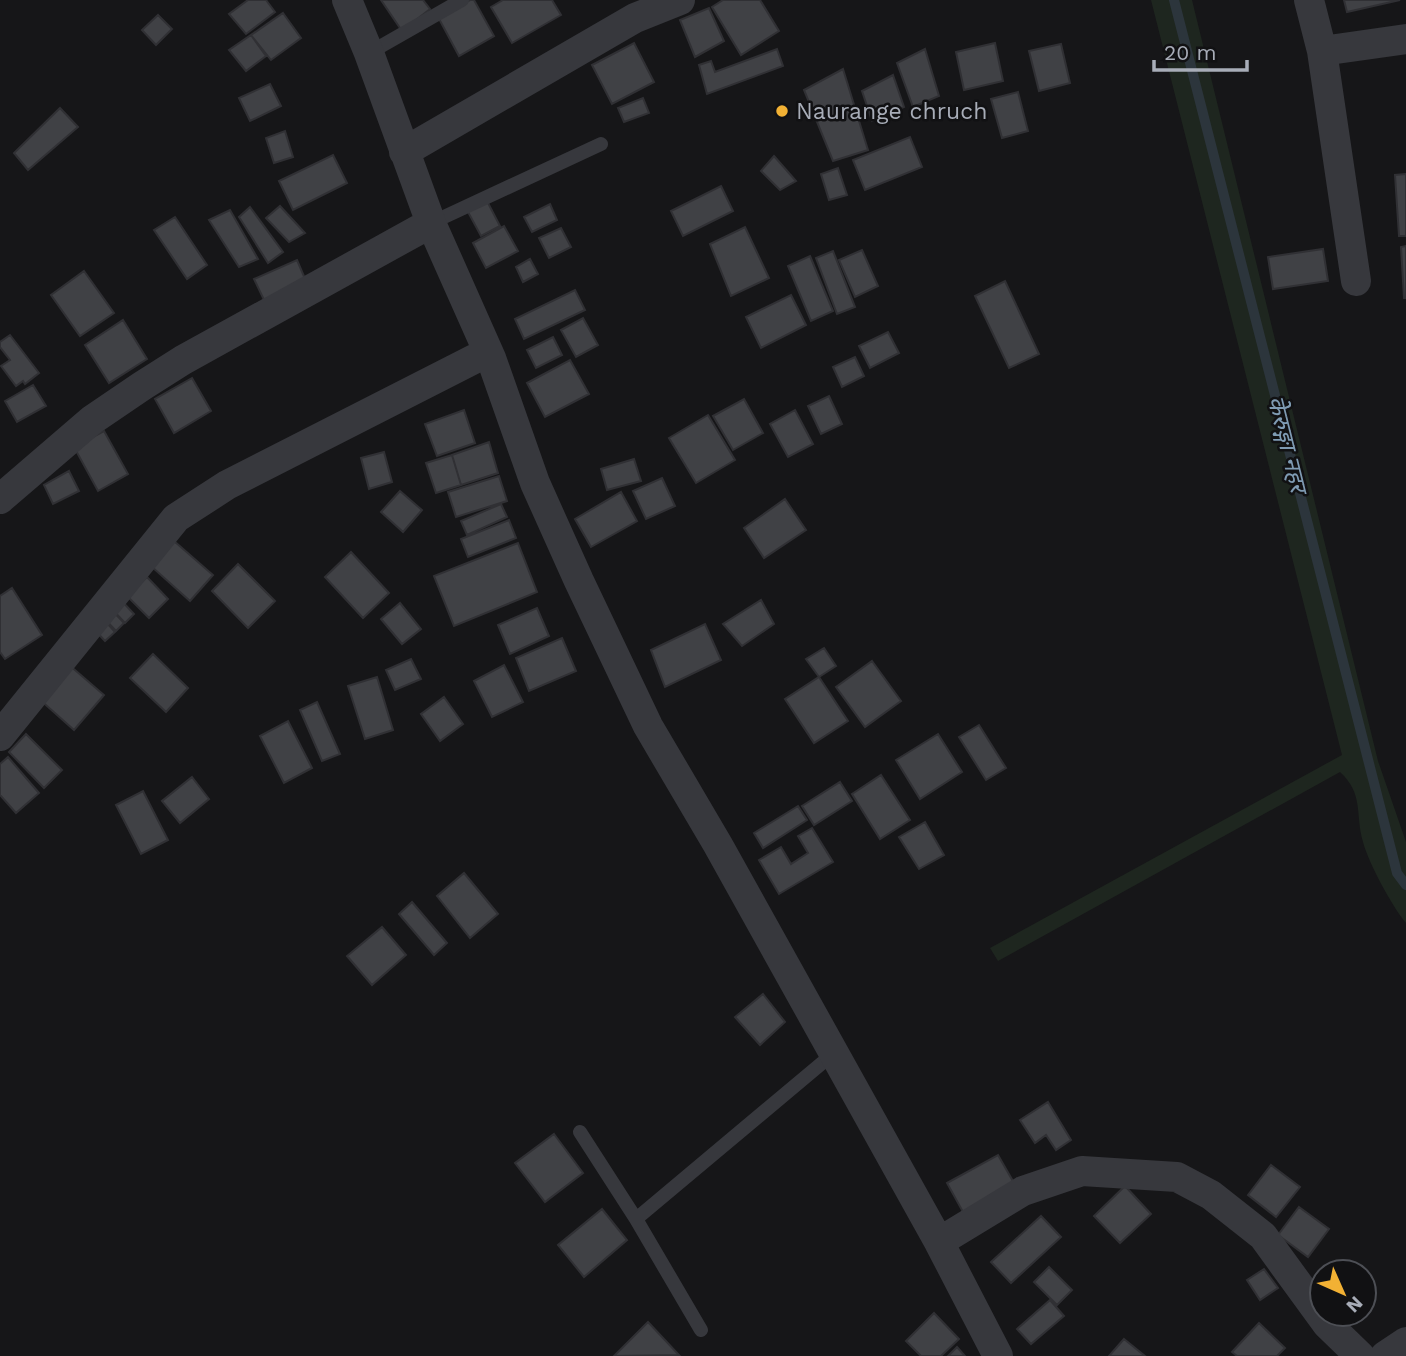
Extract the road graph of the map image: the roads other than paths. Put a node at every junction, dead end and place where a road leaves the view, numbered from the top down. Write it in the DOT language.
graph roads {
  1 [pos="347,0"];
  2 [pos="462,0"];
  3 [pos="680,0"];
  4 [pos="1309,0"];
  5 [pos="1406,39"];
  6 [pos="1322,51"];
  7 [pos="369,54"];
  8 [pos="601,144"];
  9 [pos="404,152"];
  10 [pos="431,223"];
  11 [pos="1356,281"];
  12 [pos="488,352"];
  13 [pos="0,499"];
  14 [pos="0,736"];
  15 [pos="834,1053"];
  16 [pos="580,1132"];
  17 [pos="636,1219"];
  18 [pos="939,1242"];
  19 [pos="701,1330"];
  20 [pos="1406,1342"];
  21 [pos="998,1356"];
  22 [pos="1360,1356"];
  23 [pos="1385,1356"];
  1 -- 7 [label="street"];
  2 -- 7 [label="lane"];
  3 -- 9 [label="street"];
  4 -- 6 [label="street"];
  5 -- 6 [label="street"];
  6 -- 11 [label="street"];
  7 -- 9 [label="street"];
  8 -- 10 [label="lane"];
  9 -- 10 [label="street"];
  10 -- 12 [label="street"];
  10 -- 13 [label="street"];
  12 -- 14 [label="street"];
  12 -- 15 [label="street"];
  15 -- 17 [label="lane"];
  15 -- 18 [label="street"];
  16 -- 17 [label="lane"];
  17 -- 19 [label="lane"];
  18 -- 21 [label="street"];
  18 -- 22 [label="street"];
  20 -- 23 [label="street"];
}
